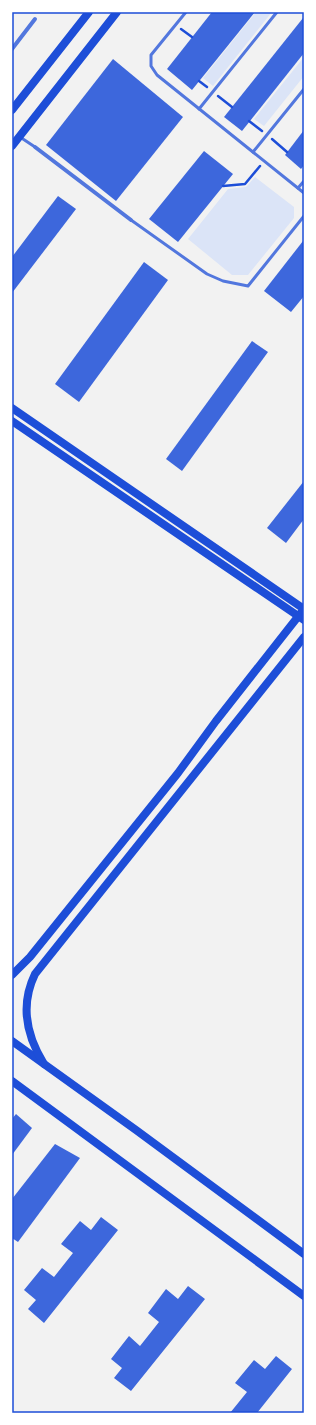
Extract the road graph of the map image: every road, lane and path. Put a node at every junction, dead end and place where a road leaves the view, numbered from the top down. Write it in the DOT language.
graph roads {
  1 [pos="89,12"];
  2 [pos="117,12"];
  3 [pos="186,12"];
  4 [pos="276,12"];
  5 [pos="35,20"];
  6 [pos="186,33"];
  7 [pos="192,37"];
  8 [pos="12,49"];
  9 [pos="304,89"];
  10 [pos="199,109"];
  11 [pos="12,110"];
  12 [pos="19,137"];
  13 [pos="12,146"];
  14 [pos="35,147"];
  15 [pos="253,152"];
  16 [pos="264,161"];
  17 [pos="304,181"];
  18 [pos="223,186"];
  19 [pos="298,188"];
  20 [pos="304,193"];
  21 [pos="304,216"];
  22 [pos="131,220"];
  23 [pos="12,408"];
  24 [pos="12,421"];
  25 [pos="304,609"];
  26 [pos="301,618"];
  27 [pos="304,637"];
  28 [pos="12,975"];
  29 [pos="12,1041"];
  30 [pos="44,1064"];
  31 [pos="12,1081"];
  32 [pos="304,1254"];
  33 [pos="304,1296"];
  1 -- 11 [label="main road"];
  2 -- 12 [label="main road"];
  3 -- 10 [label="lane"];
  4 -- 10 [label="lane"];
  5 -- 8 [label="street"];
  6 -- 7 [label="path"];
  9 -- 15 [label="lane"];
  10 -- 15 [label="lane"];
  12 -- 13 [label="main road"];
  12 -- 14 [label="lane"];
  14 -- 22 [label="street"];
  15 -- 16 [label="lane"];
  16 -- 18 [label="path"];
  16 -- 19 [label="lane"];
  17 -- 19 [label="lane"];
  19 -- 20 [label="lane"];
  21 -- 22 [label="lane"];
  23 -- 25 [label="main road"];
  24 -- 26 [label="main road"];
  25 -- 26 [label="main road"];
  26 -- 28 [label="main road"];
  27 -- 30 [label="main road"];
  29 -- 30 [label="main road"];
  30 -- 32 [label="main road"];
  31 -- 33 [label="main road"];
}
